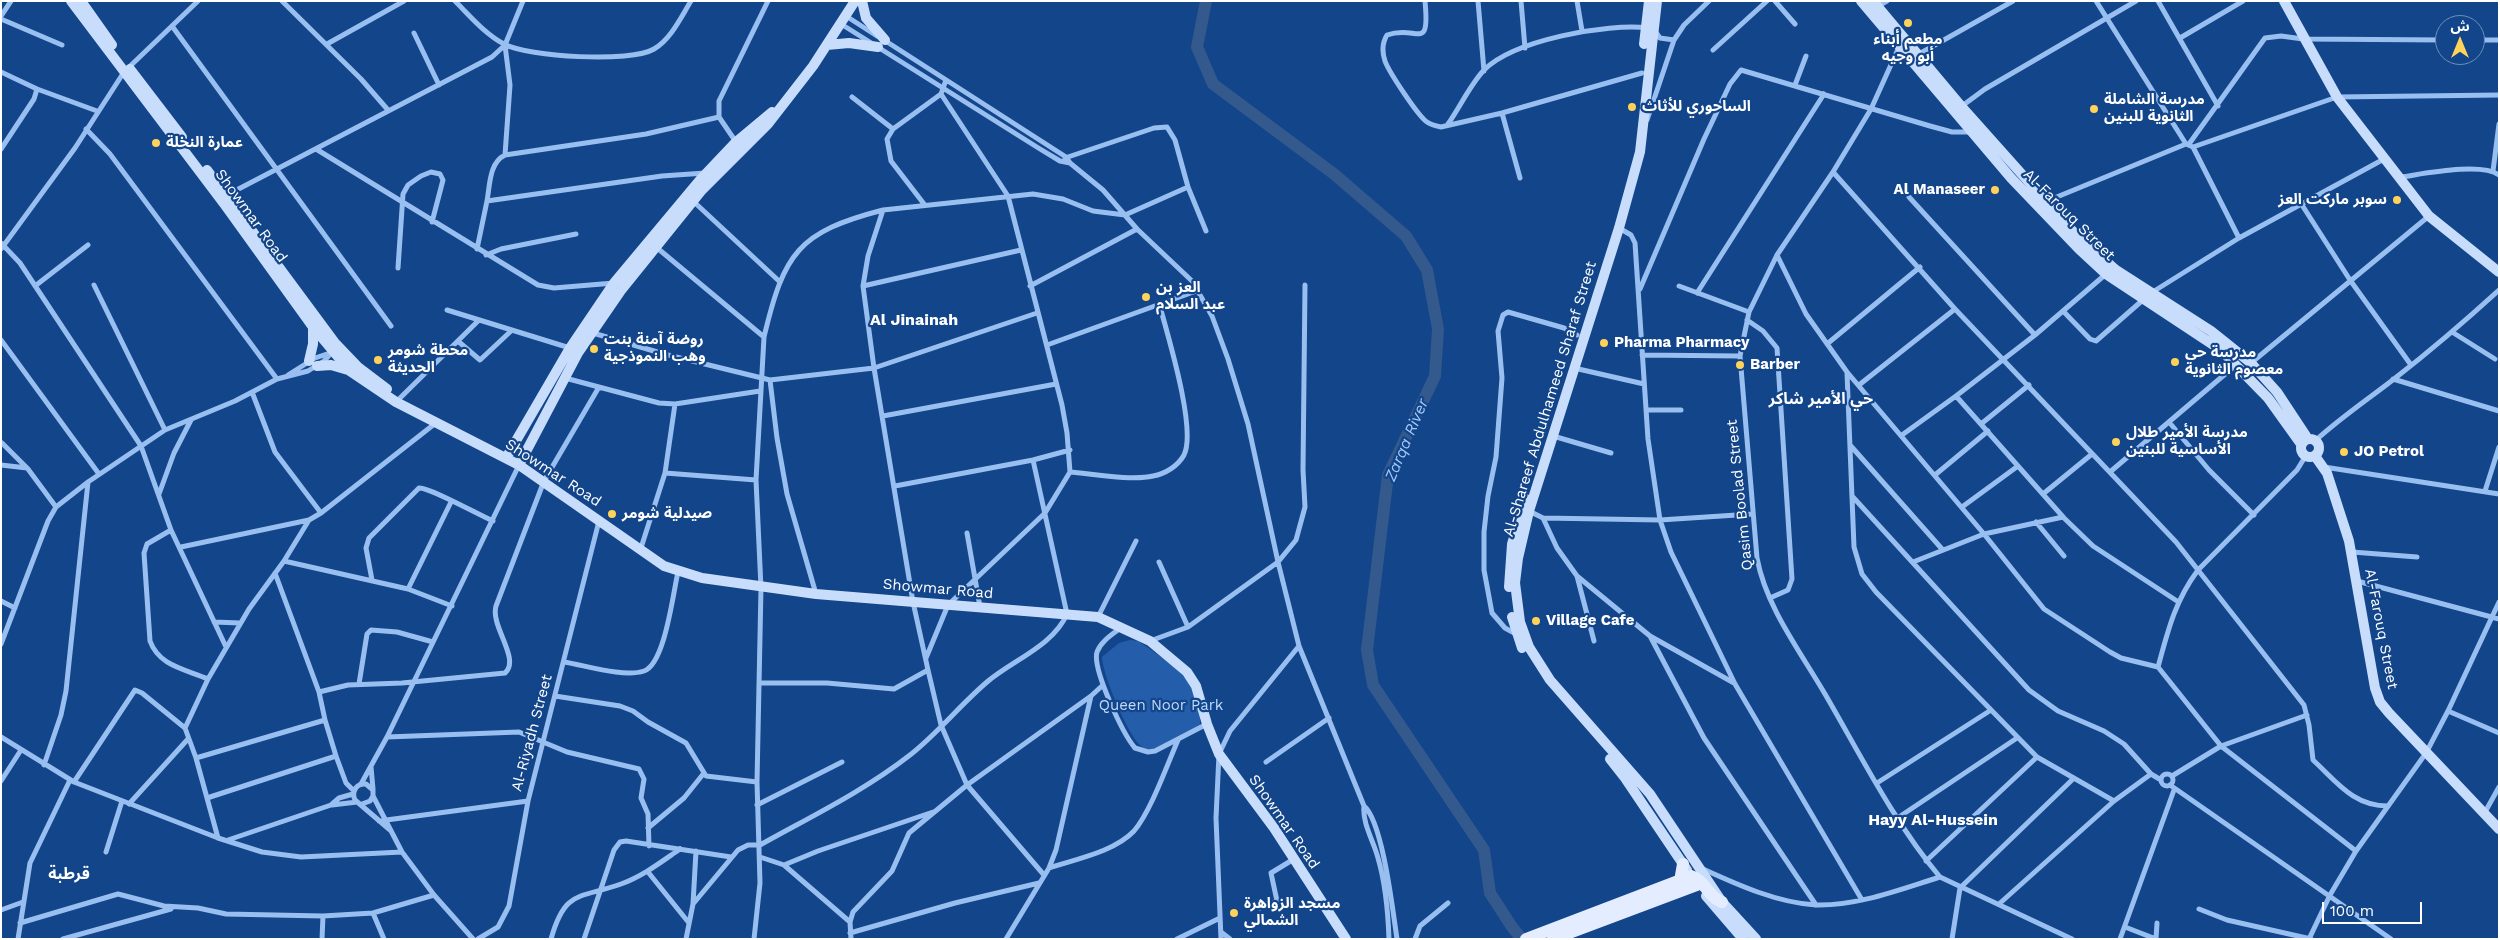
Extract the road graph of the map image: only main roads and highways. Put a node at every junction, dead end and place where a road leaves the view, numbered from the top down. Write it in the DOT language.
graph roads {
  1 [pos="71,1"];
  2 [pos="81,1"];
  3 [pos="855,1"];
  4 [pos="862,1"];
  5 [pos="1649,1"];
  6 [pos="1657,1"];
  7 [pos="1861,1"];
  8 [pos="2284,1"];
  9 [pos="1879,3"];
  10 [pos="1649,28"];
  11 [pos="827,44"];
  12 [pos="127,70"];
  13 [pos="783,105"];
  14 [pos="2015,174"];
  15 [pos="711,175"];
  16 [pos="2499,272"];
  17 [pos="2147,296"];
  18 [pos="313,327"];
  19 [pos="334,347"];
  20 [pos="350,371"];
  21 [pos="400,401"];
  22 [pos="2308,441"];
  23 [pos="2310,457"];
  24 [pos="506,458"];
  25 [pos="519,465"];
  26 [pos="1645,797"];
  27 [pos="2499,828"];
  28 [pos="1683,864"];
  29 [pos="1695,879"];
  30 [pos="1722,902"];
  31 [pos="1602,914"];
  32 [pos="1346,939"];
  33 [pos="1526,939"];
  34 [pos="1552,939"];
  35 [pos="1743,939"];
  36 [pos="1756,939"];
  1 -- 12 [label="main road, Showmar Road"];
  2 -- 12 [label="main road, Showmar Road"];
  3 -- 11 [label="main road"];
  4 -- 11 [label="main road"];
  5 -- 10 [label="main road, Al-Shareef Abdulhameed Sharaf Street"];
  6 -- 10 [label="main road, Al-Shareef Abdulhameed Sharaf Street"];
  7 -- 14 [label="main road, Al-Farouq Street"];
  8 -- 16 [label="main road"];
  9 -- 14 [label="main road, Al-Farouq Street"];
  10 -- 26 [label="main road, Al-Shareef Abdulhameed Sharaf Street"];
  10 -- 26 [label="main road, Al-Shareef Abdulhameed Sharaf Street"];
  11 -- 13 [label="main road"];
  12 -- 18 [label="main road, Showmar Road"];
  12 -- 19 [label="main road, Showmar Road"];
  13 -- 15 [label="main road"];
  13 -- 15 [label="main road"];
  14 -- 17 [label="main road, Al-Farouq Street"];
  14 -- 17 [label="main road, Al-Farouq Street"];
  15 -- 24 [label="main road"];
  15 -- 25 [label="main road"];
  17 -- 22 [label="main road, Al-Farouq Street"];
  17 -- 22 [label="main road, Al-Farouq Street"];
  18 -- 19 [label="main road, Showmar Road"];
  18 -- 20 [label="main road"];
  19 -- 20 [label="main road, Showmar Road"];
  19 -- 21 [label="main road, Showmar Road"];
  20 -- 21 [label="main road, Showmar Road"];
  21 -- 24 [label="main road, Showmar Road"];
  22 -- 23 [label="main road"];
  22 -- 23 [label="main road"];
  23 -- 27 [label="main road, Al-Farouq Street"];
  24 -- 25 [label="main road, Showmar Road"];
  25 -- 32 [label="main road, Showmar Road"];
  26 -- 28 [label="main road, Al-Shareef Abdulhameed Sharaf Street"];
  26 -- 29 [label="main road, Al-Shareef Abdulhameed Sharaf Street"];
  28 -- 29 [label="main road"];
  29 -- 30 [label="main road, Al-Shareef Abdulhameed Sharaf Street"];
  29 -- 30 [label="main road"];
  29 -- 31 [label="main road"];
  29 -- 31 [label="main road"];
  29 -- 35 [label="main road, Al-Shareef Abdulhameed Sharaf Street"];
  30 -- 36 [label="main road, Al-Shareef Abdulhameed Sharaf Street"];
  31 -- 33 [label="main road"];
  31 -- 34 [label="main road"];
}
